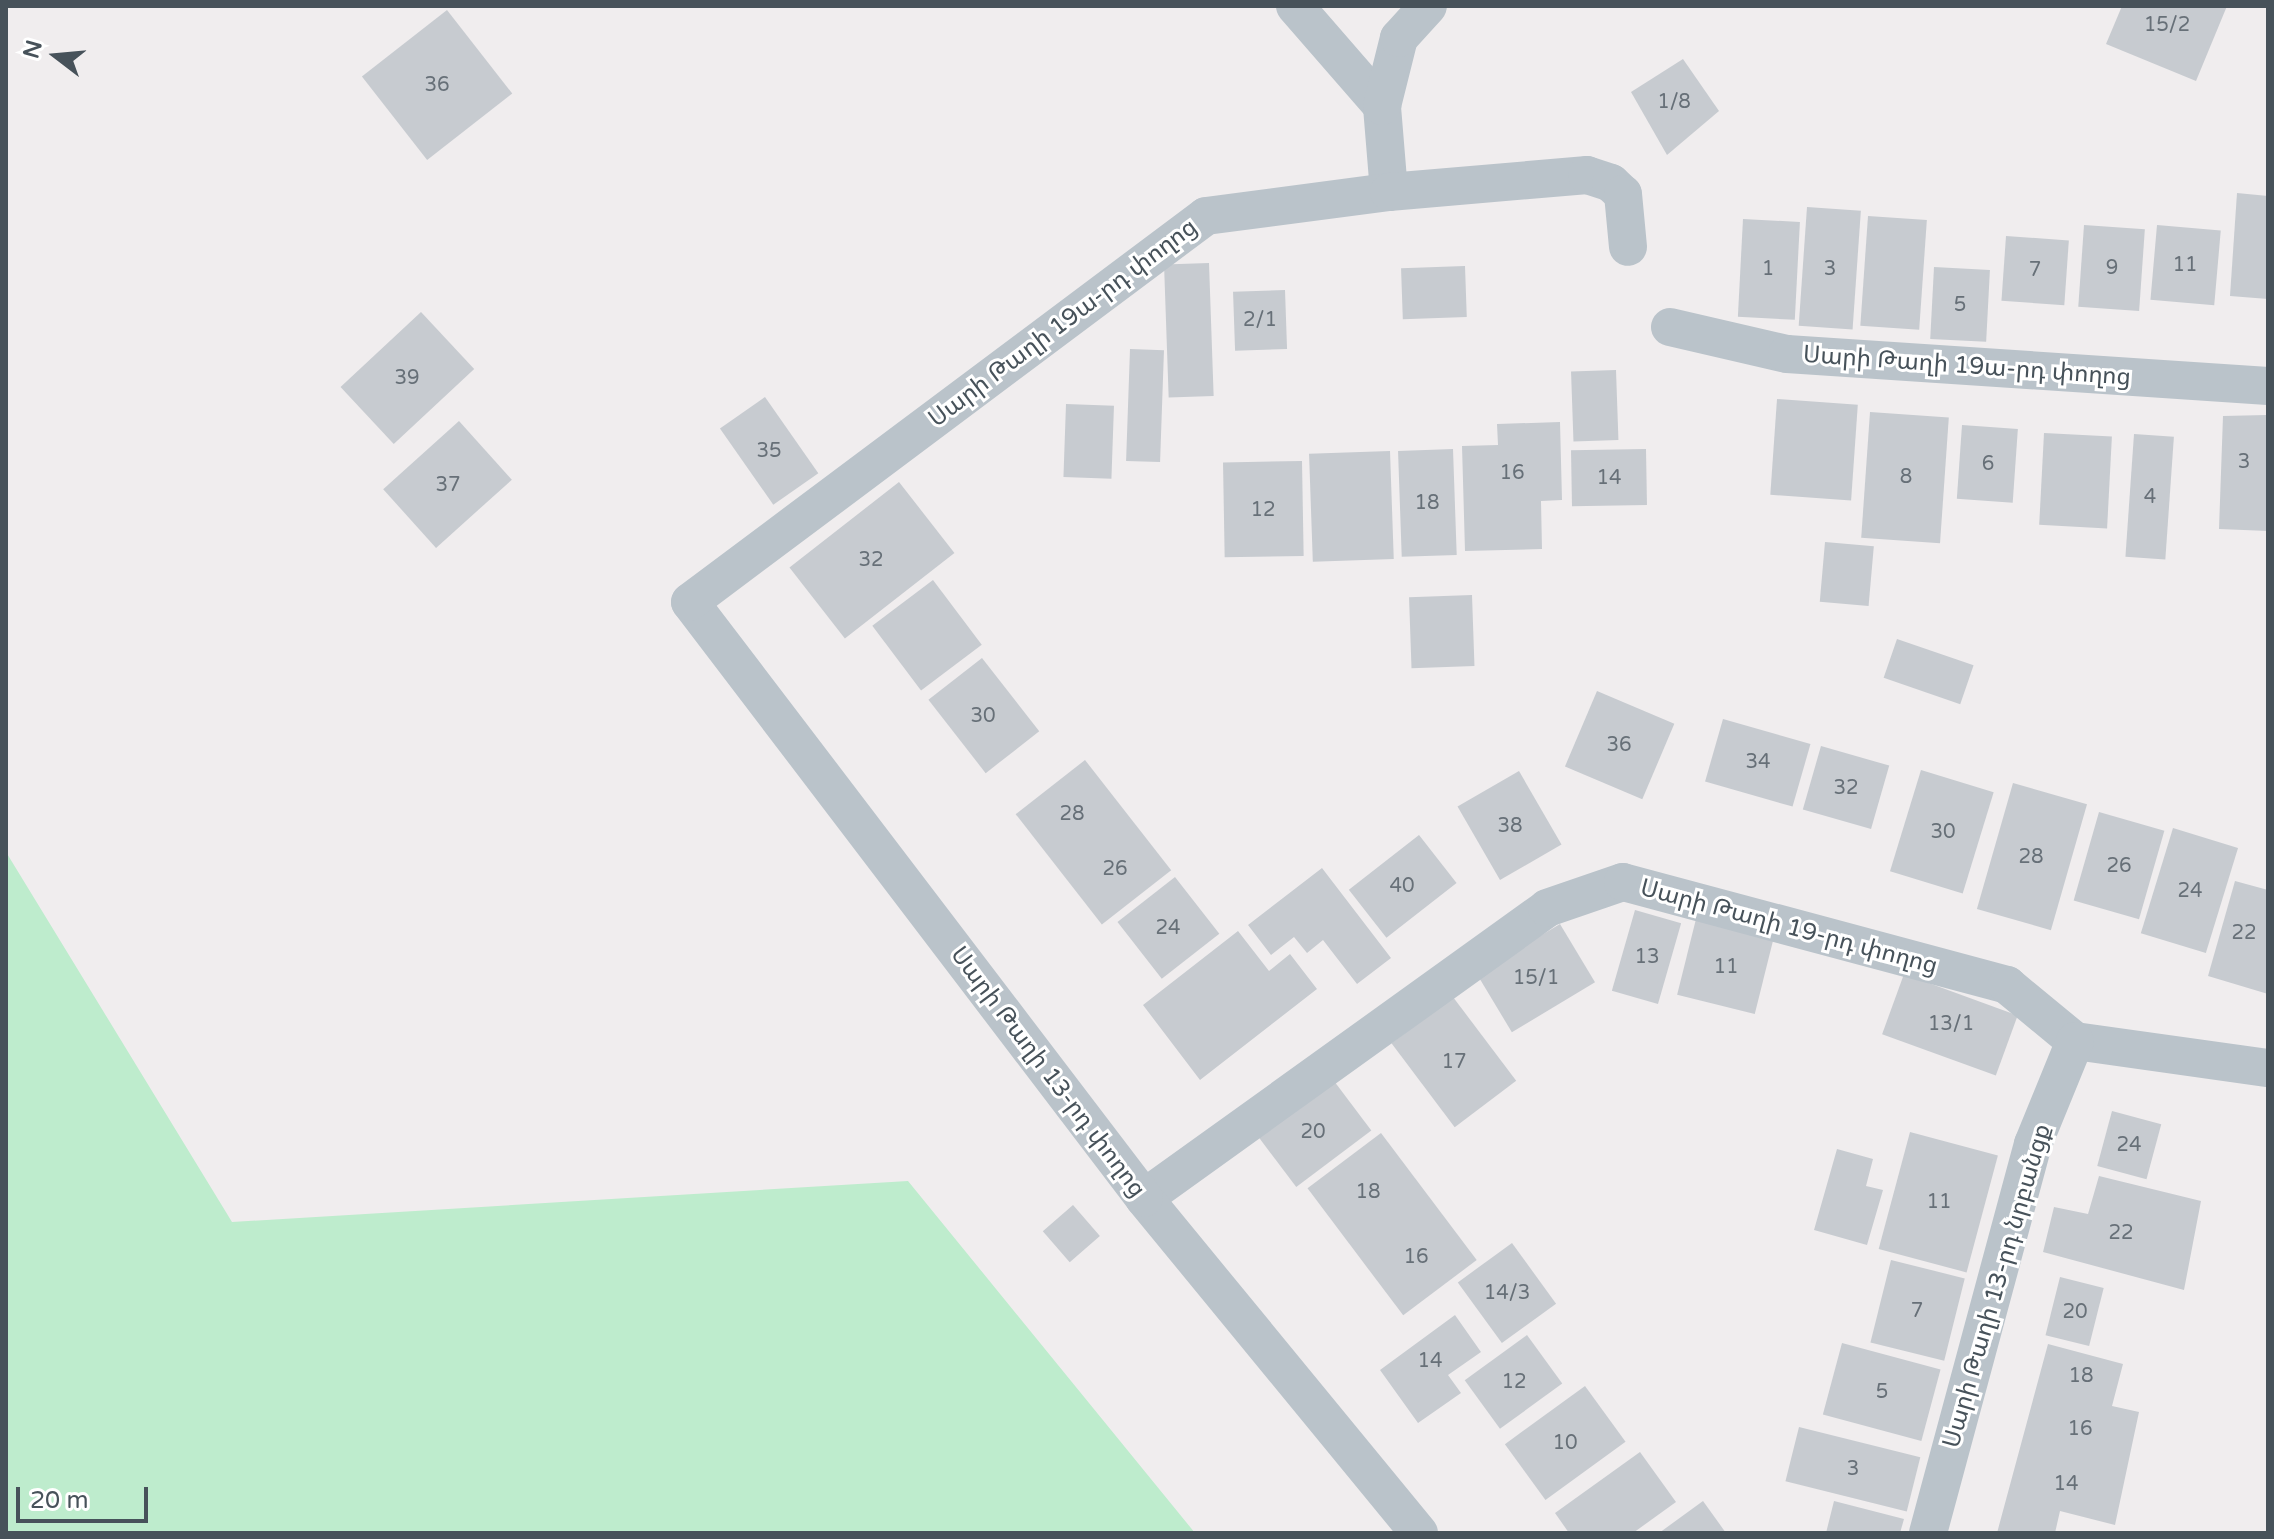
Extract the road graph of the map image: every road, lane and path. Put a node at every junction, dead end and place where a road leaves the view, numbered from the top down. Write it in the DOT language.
graph roads {
  1 [pos="1295,6"];
  2 [pos="1428,6"];
  3 [pos="1382,106"];
  4 [pos="1389,192"];
  5 [pos="1628,247"];
  6 [pos="1670,327"];
  7 [pos="2268,386"];
  8 [pos="690,602"];
  9 [pos="2075,1041"];
  10 [pos="2268,1068"];
  11 [pos="1144,1198"];
  12 [pos="1419,1533"];
  13 [pos="1928,1533"];
  1 -- 3 [label="street"];
  2 -- 3 [label="street"];
  3 -- 4 [label="street"];
  4 -- 5 [label="street, Սարի Թաղի 19ա-րդ փողոց"];
  4 -- 8 [label="street, Սարի Թաղի 19ա-րդ փողոց"];
  6 -- 7 [label="street, Սարի Թաղի 19ա-րդ փողոց"];
  8 -- 11 [label="street, Սարի Թաղի 13-րդ փողոց"];
  9 -- 10 [label="street"];
  9 -- 11 [label="street, Սարի Թաղի 19-րդ փողոց"];
  9 -- 13 [label="street, Սարի Թաղի 13-րդ նրբանցք"];
  11 -- 12 [label="street, Սարի Թաղի 13-րդ փողոց"];
}
